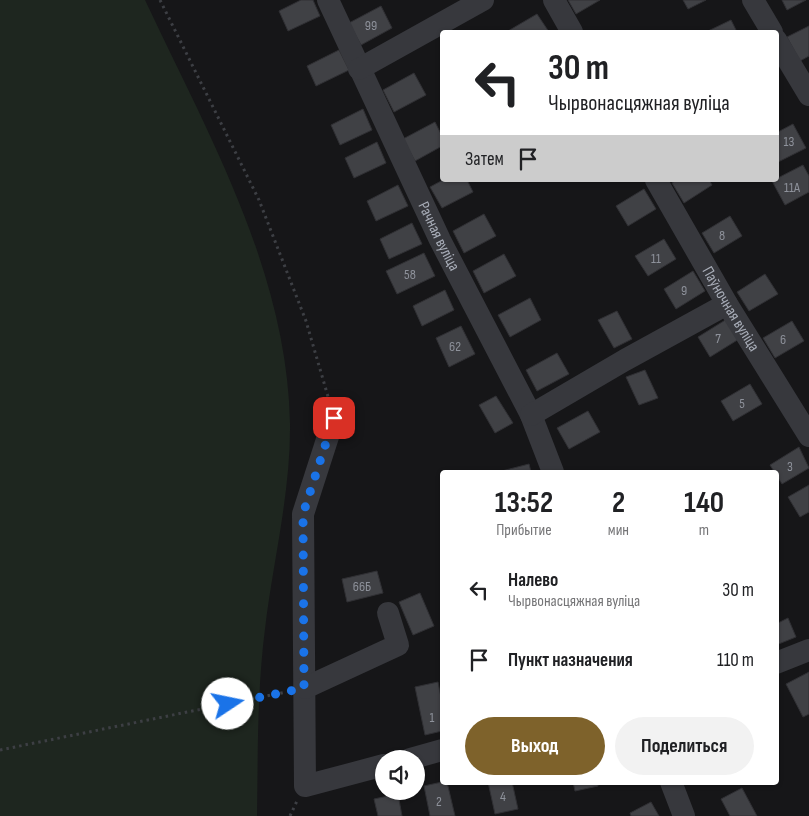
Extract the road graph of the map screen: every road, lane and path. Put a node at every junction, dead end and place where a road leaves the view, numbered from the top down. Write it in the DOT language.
graph roads {
  1 [pos="160,0"];
  2 [pos="328,0"];
  3 [pos="483,0"];
  4 [pos="554,0"];
  5 [pos="753,0"];
  6 [pos="571,30"];
  7 [pos="771,30"];
  8 [pos="779,45"];
  9 [pos="359,69"];
  10 [pos="809,95"];
  11 [pos="657,182"];
  12 [pos="727,304"];
  13 [pos="531,415"];
  14 [pos="334,418"];
  15 [pos="809,436"];
  16 [pos="552,470"];
  17 [pos="388,613"];
  18 [pos="809,650"];
  19 [pos="779,663"];
  20 [pos="304,688"];
  21 [pos="0,750"];
  22 [pos="440,751"];
  23 [pos="425,755"];
  24 [pos="375,767"];
  25 [pos="672,785"];
  26 [pos="684,816"];
  1 -- 14 [label="path"];
  2 -- 9 [label="street, Рачная вуліца"];
  3 -- 9 [label="street"];
  4 -- 6 [label="street"];
  5 -- 7 [label="street"];
  8 -- 10 [label="street"];
  9 -- 13 [label="street, Рачная вуліца"];
  11 -- 12 [label="street, Паўночная вуліца"];
  12 -- 13 [label="street"];
  12 -- 15 [label="street, Паўночная вуліца"];
  13 -- 16 [label="street, Рачная вуліца"];
  14 -- 20 [label="street"];
  17 -- 20 [label="street"];
  18 -- 19 [label="street"];
  20 -- 21 [label="path"];
  20 -- 24 [label="street"];
  22 -- 23 [label="street"];
  25 -- 26 [label="street"];
}
